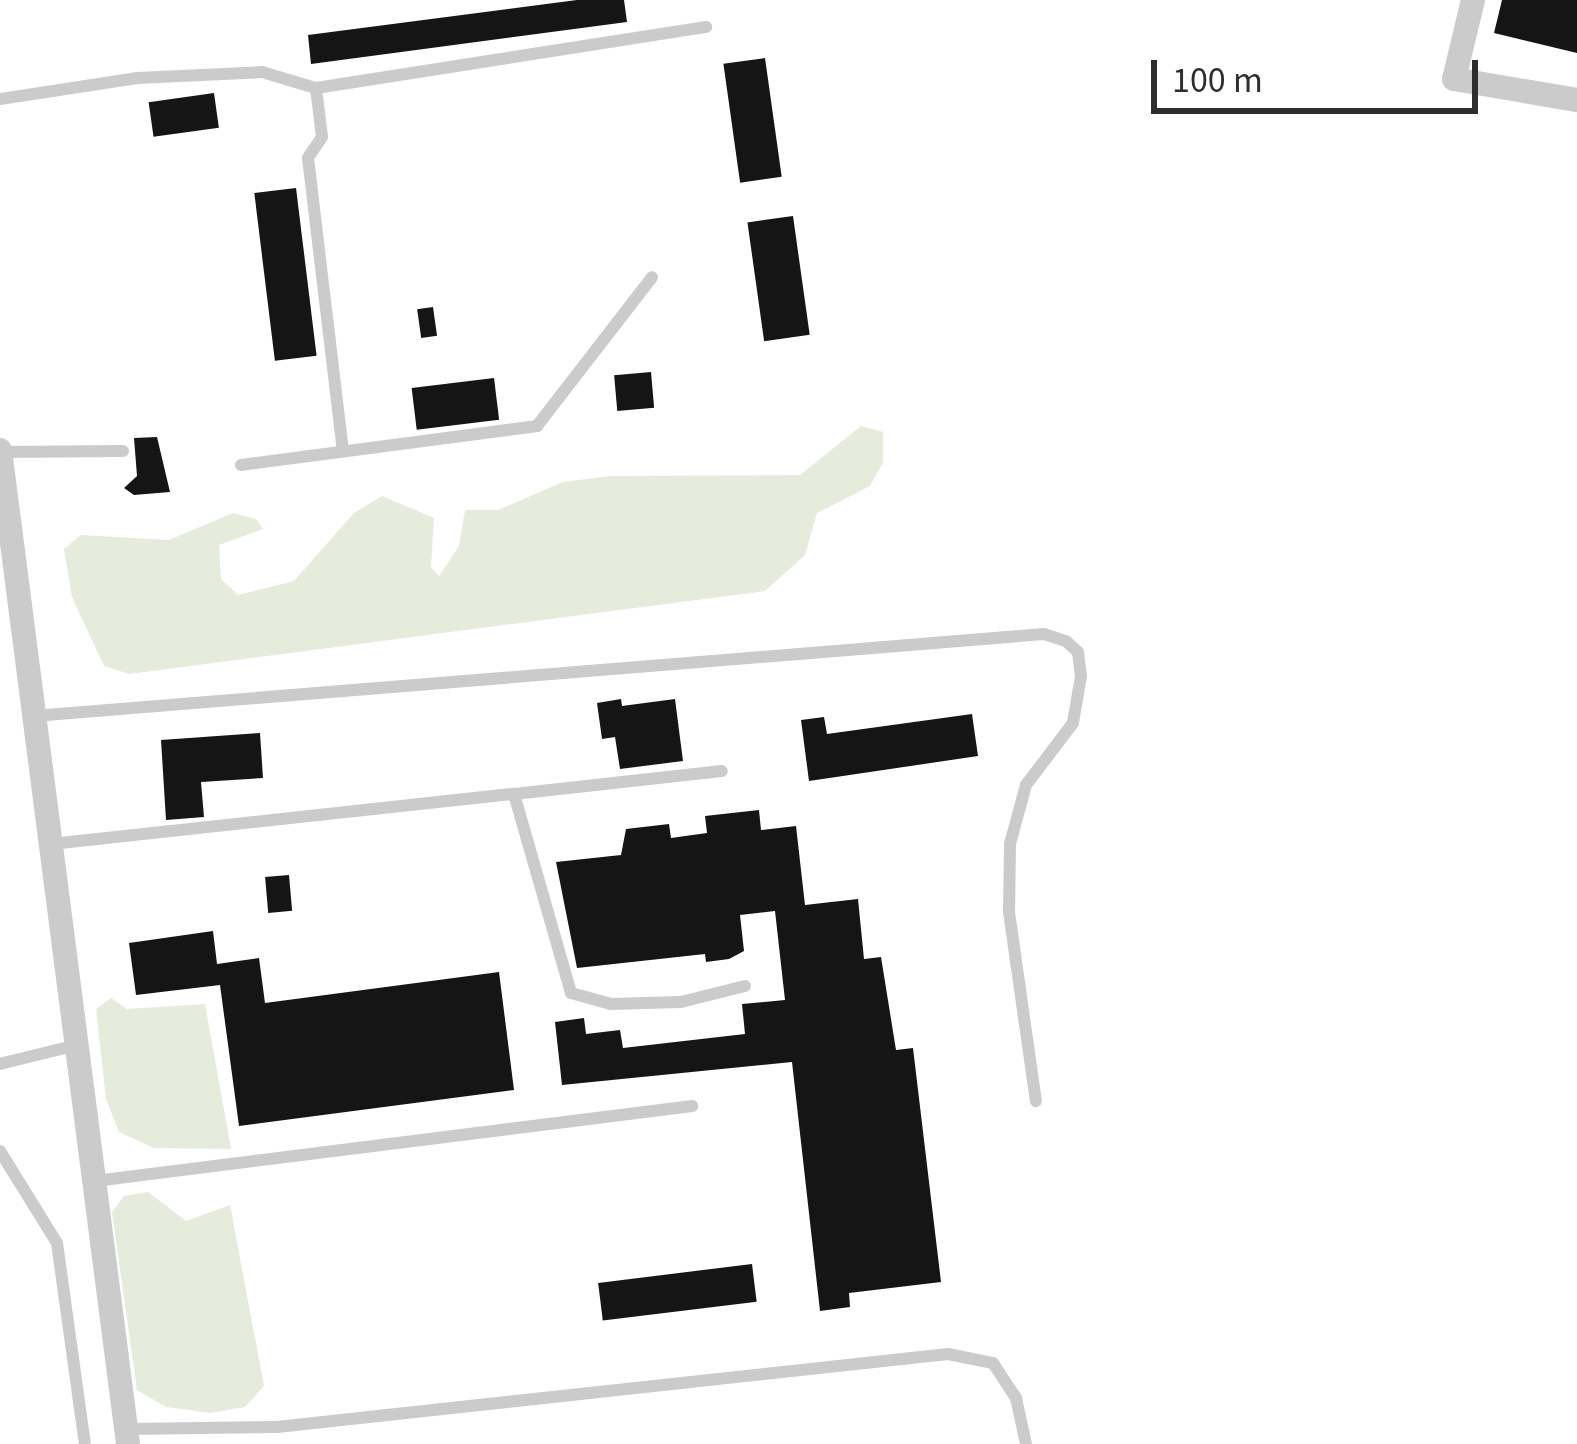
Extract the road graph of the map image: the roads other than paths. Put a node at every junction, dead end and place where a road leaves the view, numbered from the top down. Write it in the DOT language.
graph roads {
  1 [pos="1473,0"];
  2 [pos="706,27"];
  3 [pos="316,88"];
  4 [pos="0,99"];
  5 [pos="1577,100"];
  6 [pos="652,277"];
  7 [pos="0,451"];
  8 [pos="123,451"];
  9 [pos="343,452"];
  10 [pos="242,465"];
  11 [pos="32,716"];
  12 [pos="722,771"];
  13 [pos="514,794"];
  14 [pos="50,844"];
  15 [pos="745,986"];
  16 [pos="78,1045"];
  17 [pos="0,1064"];
  18 [pos="1036,1101"];
  19 [pos="692,1106"];
  20 [pos="0,1151"];
  21 [pos="95,1181"];
  22 [pos="127,1436"];
  23 [pos="85,1444"];
  24 [pos="1026,1444"];
  1 -- 5 [label="street"];
  2 -- 3 [label="lane"];
  3 -- 4 [label="lane"];
  3 -- 9 [label="lane"];
  6 -- 9 [label="lane"];
  7 -- 8 [label="lane"];
  7 -- 11 [label="street"];
  9 -- 10 [label="lane"];
  11 -- 14 [label="street"];
  11 -- 18 [label="lane"];
  12 -- 13 [label="lane"];
  13 -- 14 [label="lane"];
  13 -- 15 [label="lane"];
  14 -- 16 [label="street"];
  16 -- 17 [label="lane"];
  16 -- 21 [label="street"];
  19 -- 21 [label="lane"];
  20 -- 23 [label="lane"];
  21 -- 22 [label="street"];
  22 -- 24 [label="lane"];
}
